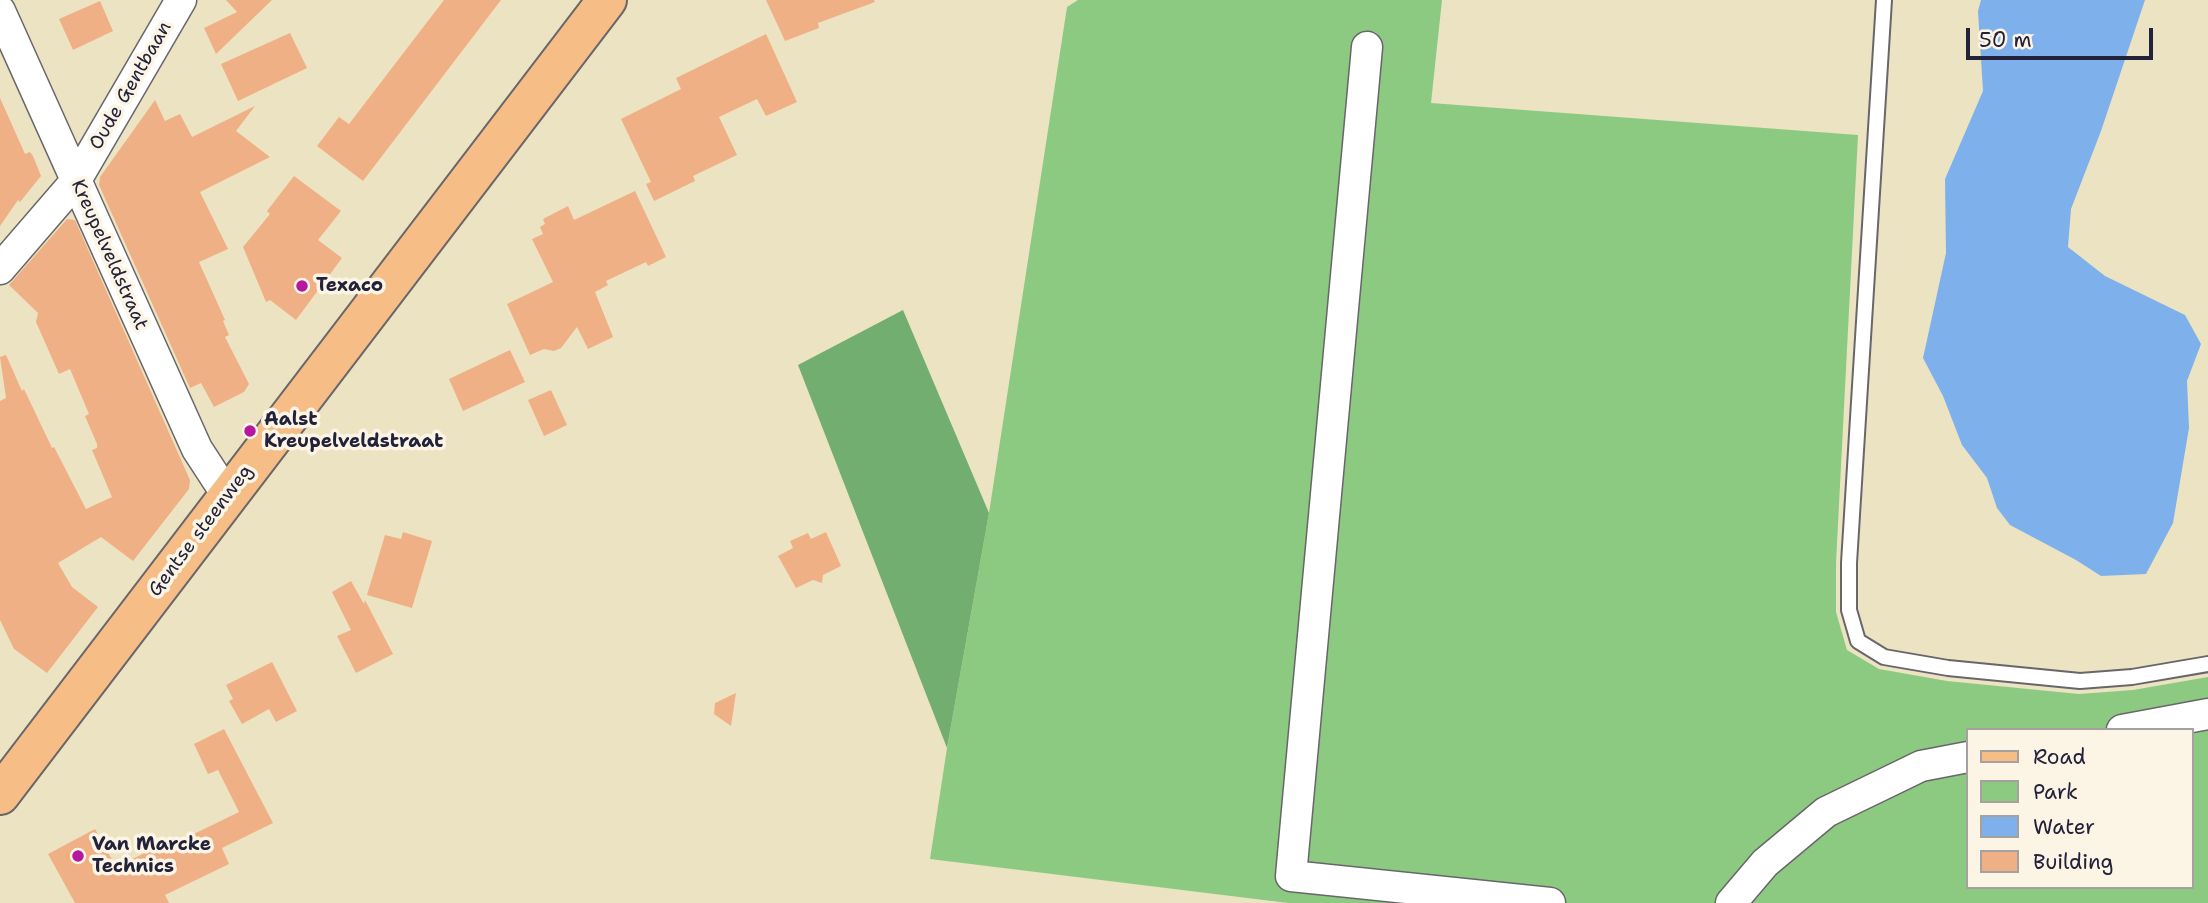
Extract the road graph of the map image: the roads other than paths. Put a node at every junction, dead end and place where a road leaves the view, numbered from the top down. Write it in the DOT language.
graph roads {
  1 [pos="181,0"];
  2 [pos="607,0"];
  3 [pos="1884,0"];
  4 [pos="0,11"];
  5 [pos="1367,47"];
  6 [pos="75,181"];
  7 [pos="0,269"];
  8 [pos="228,495"];
  9 [pos="2208,664"];
  10 [pos="2208,714"];
  11 [pos="2133,728"];
  12 [pos="1966,757"];
  13 [pos="0,795"];
  14 [pos="1550,903"];
  15 [pos="1731,903"];
  1 -- 6 [label="street, Oude Gentbaan"];
  2 -- 8 [label="main road, Gentse steenweg"];
  3 -- 9 [label="lane"];
  4 -- 6 [label="street, Kreupelveldstraat"];
  5 -- 14 [label="street"];
  6 -- 7 [label="street, Oude Gentbaan"];
  6 -- 8 [label="street, Kreupelveldstraat"];
  8 -- 13 [label="main road, Gentse steenweg"];
  10 -- 11 [label="street"];
  12 -- 15 [label="street"];
}
